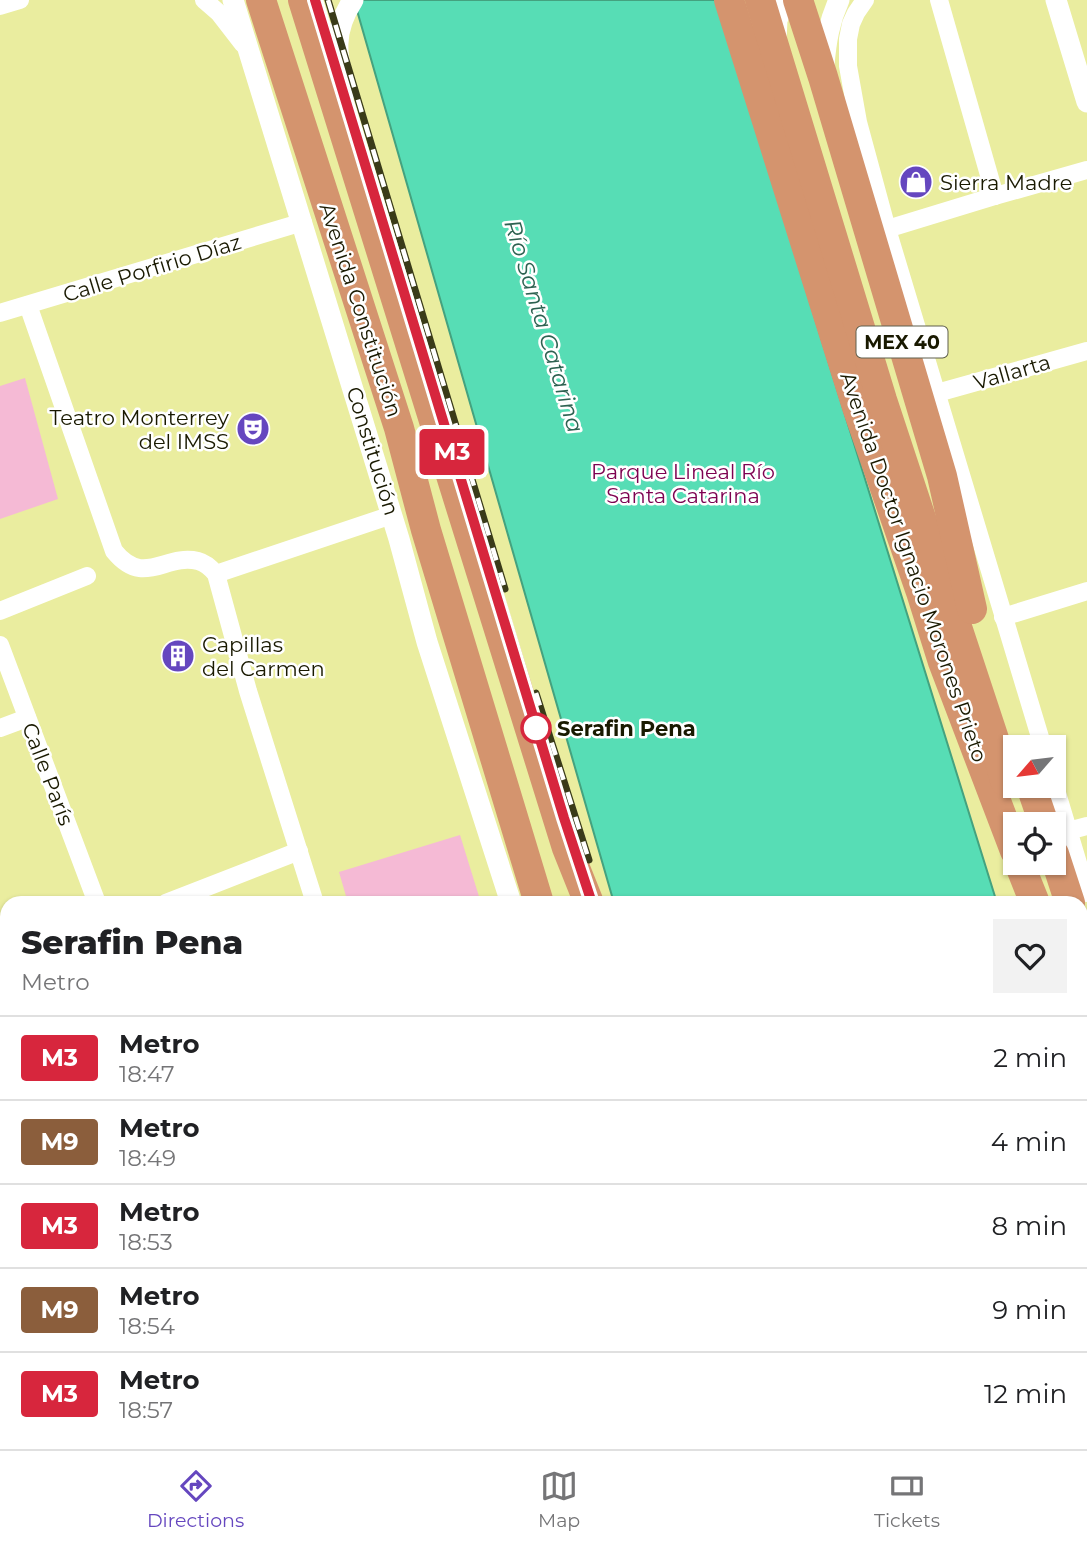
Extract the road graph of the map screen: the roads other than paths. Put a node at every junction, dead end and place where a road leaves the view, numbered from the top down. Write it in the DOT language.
graph roads {
  1 [pos="20,0"];
  2 [pos="204,0"];
  3 [pos="233,0"];
  4 [pos="256,0"];
  5 [pos="261,0"];
  6 [pos="303,0"];
  7 [pos="353,0"];
  8 [pos="731,0"];
  9 [pos="760,0"];
  10 [pos="779,0"];
  11 [pos="785,0"];
  12 [pos="798,0"];
  13 [pos="839,0"];
  14 [pos="865,0"];
  15 [pos="939,0"];
  16 [pos="1056,0"];
  17 [pos="0,6"];
  18 [pos="261,43"];
  19 [pos="776,54"];
  20 [pos="823,77"];
  21 [pos="1087,102"];
  22 [pos="1087,170"];
  23 [pos="995,196"];
  24 [pos="303,222"];
  25 [pos="887,229"];
  26 [pos="28,305"];
  27 [pos="400,312"];
  28 [pos="0,313"];
  29 [pos="1087,351"];
  30 [pos="937,393"];
  31 [pos="399,428"];
  32 [pos="392,515"];
  33 [pos="216,574"];
  34 [pos="87,576"];
  35 [pos="1087,592"];
  36 [pos="972,609"];
  37 [pos="0,611"];
  38 [pos="1003,617"];
  39 [pos="0,645"];
  40 [pos="27,718"];
  41 [pos="0,729"];
  42 [pos="1014,735"];
  43 [pos="1039,735"];
  44 [pos="1013,812"];
  45 [pos="1003,820"];
  46 [pos="1087,825"];
  47 [pos="1066,832"];
  48 [pos="568,848"];
  49 [pos="299,851"];
  50 [pos="1066,855"];
  51 [pos="1024,875"];
  52 [pos="1029,875"];
  53 [pos="1064,875"];
  54 [pos="1087,892"];
  55 [pos="94,896"];
  56 [pos="184,896"];
  57 [pos="313,896"];
  58 [pos="508,896"];
  59 [pos="517,896"];
  60 [pos="537,896"];
  61 [pos="581,896"];
  62 [pos="586,896"];
  63 [pos="1032,896"];
  64 [pos="1033,896"];
  65 [pos="1068,896"];
  1 -- 17 [label="street"];
  2 -- 18 [label="street"];
  3 -- 18 [label="street, Constitución"];
  4 -- 18 [label="highway"];
  5 -- 18 [label="highway, Avenida Constitución"];
  6 -- 27 [label="highway, Avenida Constitución"];
  7 -- 27 [label="street"];
  8 -- 19 [label="street"];
  8 -- 45 [label="highway, Avenida Doctor Ignacio Morones Prieto / MEX 40"];
  9 -- 19 [label="highway, MEX 40"];
  10 -- 36 [label="highway, Avenida Doctor Ignacio Morones Prieto / MEX 40"];
  11 -- 19 [label="street"];
  12 -- 20 [label="highway, MEX 40"];
  13 -- 20 [label="street"];
  14 -- 25 [label="street"];
  15 -- 23 [label="street"];
  16 -- 21 [label="street"];
  18 -- 24 [label="street, Constitución"];
  18 -- 31 [label="highway, Avenida Constitución"];
  19 -- 44 [label="highway, MEX 40"];
  20 -- 36 [label="highway, MEX 40"];
  22 -- 23 [label="street"];
  23 -- 25 [label="street"];
  24 -- 26 [label="street, Calle Porfirio Díaz"];
  24 -- 32 [label="street, Constitución"];
  25 -- 30 [label="street"];
  26 -- 28 [label="street, Calle Porfirio Díaz"];
  26 -- 33 [label="street"];
  27 -- 48 [label="highway, Avenida Constitución"];
  29 -- 30 [label="street, Vallarta"];
  30 -- 38 [label="street"];
  31 -- 59 [label="highway"];
  31 -- 60 [label="highway, Avenida Constitución"];
  32 -- 33 [label="street"];
  32 -- 58 [label="street, Constitución"];
  33 -- 49 [label="street"];
  34 -- 37 [label="street"];
  35 -- 38 [label="street"];
  36 -- 42 [label="highway, Avenida Doctor Ignacio Morones Prieto / MEX 40"];
  38 -- 43 [label="street"];
  39 -- 40 [label="street, Calle París"];
  40 -- 41 [label="street"];
  40 -- 55 [label="street, Calle París"];
  46 -- 47 [label="street"];
  48 -- 61 [label="highway"];
  48 -- 62 [label="highway, Avenida Constitución"];
  49 -- 56 [label="street"];
  49 -- 57 [label="street"];
  50 -- 54 [label="street"];
  51 -- 63 [label="highway"];
  52 -- 64 [label="highway"];
  53 -- 65 [label="highway"];
}
